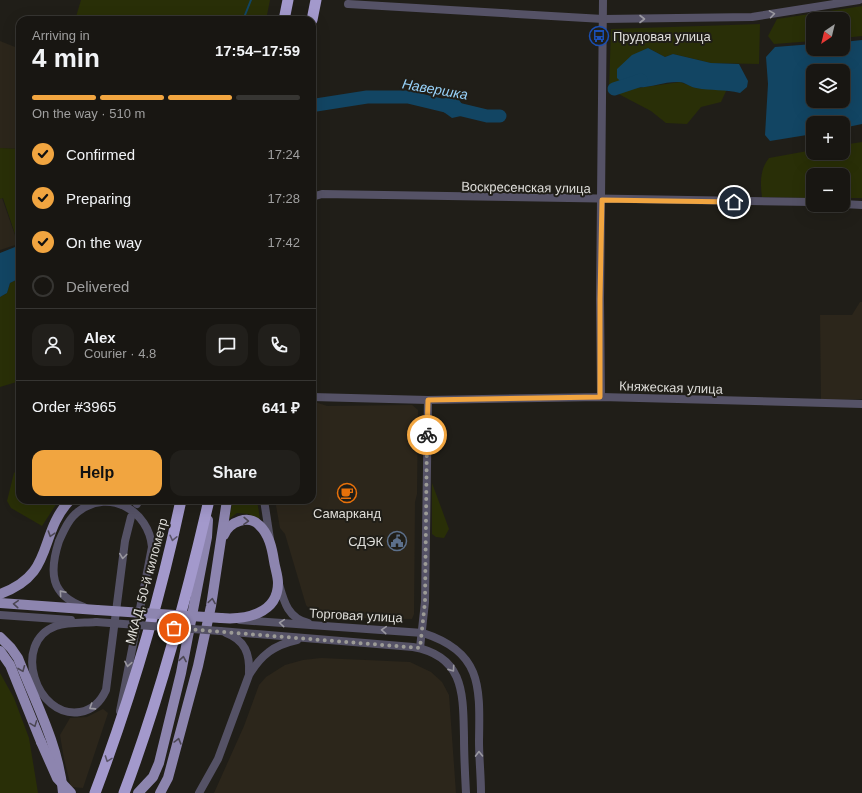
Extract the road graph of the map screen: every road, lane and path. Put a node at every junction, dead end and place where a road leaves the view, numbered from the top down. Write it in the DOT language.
graph roads {
  1 [pos="288,0"];
  2 [pos="316,0"];
  3 [pos="603,0"];
  4 [pos="859,0"];
  5 [pos="348,4"];
  6 [pos="285,16"];
  7 [pos="313,16"];
  8 [pos="603,19"];
  9 [pos="316,196"];
  10 [pos="602,200"];
  11 [pos="806,202"];
  12 [pos="850,204"];
  13 [pos="862,205"];
  14 [pos="316,397"];
  15 [pos="600,397"];
  16 [pos="428,400"];
  17 [pos="862,404"];
  18 [pos="67,504"];
  19 [pos="97,504"];
  20 [pos="116,504"];
  21 [pos="180,504"];
  22 [pos="208,504"];
  23 [pos="209,504"];
  24 [pos="226,504"];
  25 [pos="265,504"];
  26 [pos="131,517"];
  27 [pos="220,544"];
  28 [pos="271,546"];
  29 [pos="278,582"];
  30 [pos="0,594"];
  31 [pos="0,603"];
  32 [pos="97,610"];
  33 [pos="0,615"];
  34 [pos="235,620"];
  35 [pos="96,622"];
  36 [pos="321,626"];
  37 [pos="220,631"];
  38 [pos="423,633"];
  39 [pos="0,637"];
  40 [pos="307,638"];
  41 [pos="420,648"];
  42 [pos="0,651"];
  43 [pos="249,675"];
  44 [pos="115,739"];
  45 [pos="168,778"];
  46 [pos="63,793"];
  47 [pos="71,793"];
  48 [pos="95,793"];
  49 [pos="124,793"];
  50 [pos="138,793"];
  51 [pos="160,793"];
  52 [pos="164,793"];
  53 [pos="199,793"];
  54 [pos="466,793"];
  55 [pos="481,793"];
  1 -- 6 [label="highway"];
  2 -- 7 [label="highway"];
  3 -- 8 [label="street"];
  8 -- 4 [label="street, one-way"];
  5 -- 8 [label="street"];
  8 -- 10 [label="street"];
  9 -- 10 [label="street, Воскресенская улица"];
  10 -- 11 [label="street, Воскресенская улица"];
  10 -- 15 [label="street"];
  12 -- 13 [label="street"];
  14 -- 16 [label="street, Княжеская улица"];
  15 -- 16 [label="street, Княжеская улица"];
  15 -- 17 [label="street, Княжеская улица"];
  16 -- 38 [label="street"];
  18 -- 30 [label="main road, one-way"];
  32 -- 19 [label="street, one-way"];
  20 -- 44 [label="street, one-way"];
  21 -- 44 [label="highway, МКАД, 50-й километр, one-way"];
  22 -- 49 [label="highway"];
  50 -- 23 [label="main road, one-way"];
  24 -- 27 [label="main road"];
  25 -- 28 [label="street"];
  26 -- 35 [label="street, one-way"];
  27 -- 28 [label="main road, one-way"];
  45 -- 27 [label="main road, one-way"];
  28 -- 29 [label="main road"];
  29 -- 34 [label="main road"];
  29 -- 36 [label="street"];
  32 -- 31 [label="main road, Торговая улица, one-way"];
  32 -- 34 [label="main road, Торговая улица, bridge"];
  33 -- 35 [label="street"];
  36 -- 34 [label="street, Торговая улица, one-way"];
  35 -- 37 [label="street, Торговая улица, bridge"];
  38 -- 36 [label="street, Торговая улица, one-way"];
  37 -- 40 [label="street, Торговая улица"];
  37 -- 43 [label="street"];
  38 -- 41 [label="street"];
  55 -- 38 [label="street, Торговая улица, one-way"];
  39 -- 46 [label="main road, one-way"];
  40 -- 41 [label="street, Торговая улица"];
  40 -- 43 [label="street"];
  41 -- 54 [label="street, Торговая улица, one-way"];
  42 -- 47 [label="main road, one-way, bridge"];
  43 -- 53 [label="street"];
  44 -- 48 [label="highway, МКАД, 50-й километр, one-way"];
  45 -- 51 [label="main road"];
  45 -- 52 [label="street"];
}
